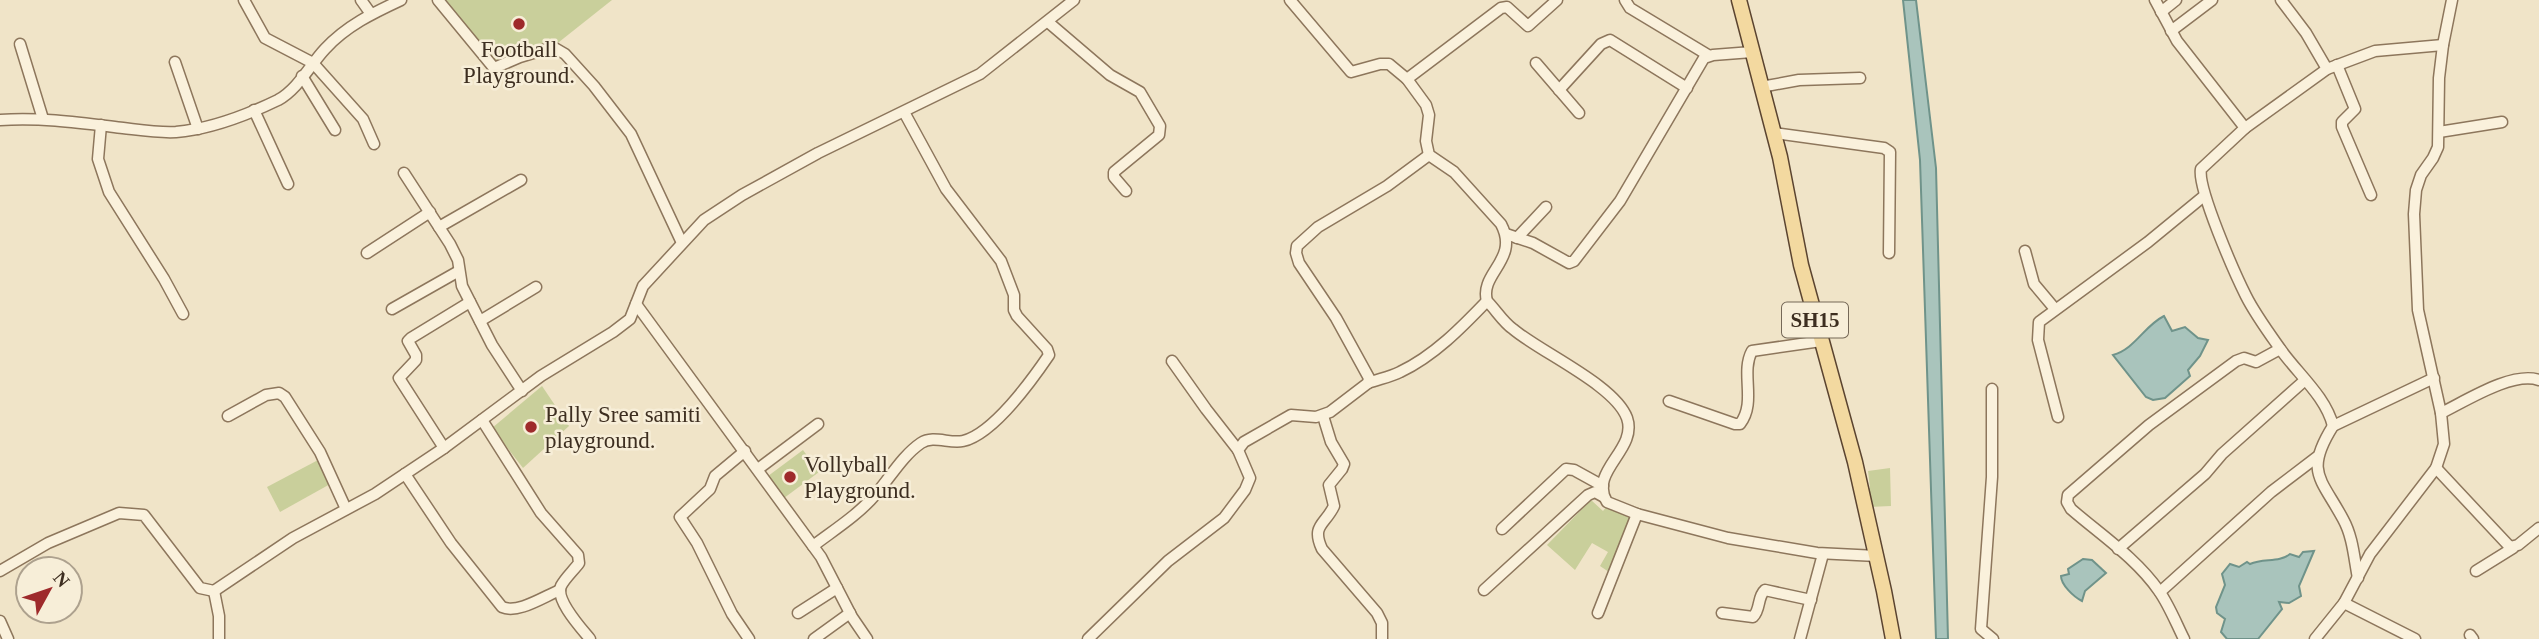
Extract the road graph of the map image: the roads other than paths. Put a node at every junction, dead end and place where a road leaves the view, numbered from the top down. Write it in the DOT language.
graph roads {
  1 [pos="244,0"];
  2 [pos="360,0"];
  3 [pos="401,0"];
  4 [pos="438,0"];
  5 [pos="1074,0"];
  6 [pos="1557,0"];
  7 [pos="1625,0"];
  8 [pos="1739,0"];
  9 [pos="2155,0"];
  10 [pos="2176,0"];
  11 [pos="2212,0"];
  12 [pos="2281,0"];
  13 [pos="2452,0"];
  14 [pos="1295,2"];
  15 [pos="2161,12"];
  16 [pos="371,14"];
  17 [pos="1048,22"];
  18 [pos="2171,31"];
  19 [pos="20,44"];
  20 [pos="2443,45"];
  21 [pos="1752,52"];
  22 [pos="1708,55"];
  23 [pos="175,62"];
  24 [pos="313,63"];
  25 [pos="1536,63"];
  26 [pos="2332,67"];
  27 [pos="302,76"];
  28 [pos="1860,78"];
  29 [pos="1407,79"];
  30 [pos="1761,87"];
  31 [pos="1687,88"];
  32 [pos="1559,90"];
  33 [pos="254,110"];
  34 [pos="904,112"];
  35 [pos="1579,113"];
  36 [pos="43,119"];
  37 [pos="0,120"];
  38 [pos="2502,122"];
  39 [pos="101,125"];
  40 [pos="2245,128"];
  41 [pos="198,129"];
  42 [pos="335,130"];
  43 [pos="2439,132"];
  44 [pos="1774,133"];
  45 [pos="374,144"];
  46 [pos="1429,155"];
  47 [pos="404,173"];
  48 [pos="521,180"];
  49 [pos="288,184"];
  50 [pos="1126,191"];
  51 [pos="2371,195"];
  52 [pos="2204,196"];
  53 [pos="1546,207"];
  54 [pos="430,212"];
  55 [pos="439,227"];
  56 [pos="1506,234"];
  57 [pos="1517,238"];
  58 [pos="682,243"];
  59 [pos="2025,251"];
  60 [pos="367,253"];
  61 [pos="1889,253"];
  62 [pos="460,271"];
  63 [pos="536,287"];
  64 [pos="1487,301"];
  65 [pos="470,302"];
  66 [pos="636,304"];
  67 [pos="392,309"];
  68 [pos="2055,309"];
  69 [pos="183,314"];
  70 [pos="480,321"];
  71 [pos="1821,341"];
  72 [pos="2280,349"];
  73 [pos="1172,361"];
  74 [pos="2434,378"];
  75 [pos="2539,380"];
  76 [pos="2304,381"];
  77 [pos="1368,383"];
  78 [pos="1992,389"];
  79 [pos="522,391"];
  80 [pos="1669,401"];
  81 [pos="2441,413"];
  82 [pos="228,416"];
  83 [pos="1323,416"];
  84 [pos="2058,417"];
  85 [pos="482,420"];
  86 [pos="818,424"];
  87 [pos="2333,426"];
  88 [pos="444,449"];
  89 [pos="1238,450"];
  90 [pos="745,451"];
  91 [pos="2317,457"];
  92 [pos="2436,468"];
  93 [pos="758,469"];
  94 [pos="405,474"];
  95 [pos="1603,492"];
  96 [pos="346,509"];
  97 [pos="1637,514"];
  98 [pos="2539,528"];
  99 [pos="1502,529"];
  100 [pos="813,546"];
  101 [pos="2513,548"];
  102 [pos="2118,549"];
  103 [pos="1823,554"];
  104 [pos="1877,556"];
  105 [pos="0,571"];
  106 [pos="2476,571"];
  107 [pos="2357,578"];
  108 [pos="837,588"];
  109 [pos="560,590"];
  110 [pos="1484,590"];
  111 [pos="214,591"];
  112 [pos="2160,592"];
  113 [pos="1811,600"];
  114 [pos="2344,603"];
  115 [pos="850,612"];
  116 [pos="798,613"];
  117 [pos="1598,613"];
  118 [pos="1722,613"];
  119 [pos="0,621"];
  120 [pos="8,639"];
  121 [pos="219,639"];
  122 [pos="590,639"];
  123 [pos="749,639"];
  124 [pos="814,639"];
  125 [pos="867,639"];
  126 [pos="1088,639"];
  127 [pos="1382,639"];
  128 [pos="1800,639"];
  129 [pos="1893,639"];
  130 [pos="1993,639"];
  131 [pos="2184,639"];
  132 [pos="2315,639"];
  133 [pos="2415,639"];
  1 -- 24 [label="street"];
  2 -- 16 [label="street"];
  3 -- 16 [label="street"];
  4 -- 58 [label="street"];
  5 -- 17 [label="street"];
  6 -- 29 [label="street"];
  7 -- 22 [label="street"];
  8 -- 21 [label="main road, SH15"];
  9 -- 15 [label="street"];
  10 -- 15 [label="street"];
  11 -- 18 [label="street"];
  12 -- 26 [label="street"];
  13 -- 20 [label="street"];
  14 -- 29 [label="street"];
  15 -- 18 [label="street"];
  16 -- 24 [label="street"];
  17 -- 34 [label="street"];
  17 -- 50 [label="street"];
  18 -- 40 [label="street"];
  19 -- 36 [label="street"];
  20 -- 26 [label="street"];
  20 -- 43 [label="street"];
  21 -- 22 [label="street"];
  21 -- 30 [label="main road, SH15"];
  22 -- 31 [label="street"];
  23 -- 41 [label="street"];
  24 -- 27 [label="street"];
  24 -- 45 [label="street"];
  25 -- 32 [label="street"];
  26 -- 40 [label="street"];
  26 -- 51 [label="street"];
  27 -- 33 [label="street"];
  27 -- 42 [label="street"];
  28 -- 30 [label="street"];
  29 -- 46 [label="street"];
  30 -- 44 [label="main road, SH15"];
  31 -- 32 [label="street"];
  31 -- 57 [label="street"];
  32 -- 35 [label="street"];
  33 -- 41 [label="street"];
  33 -- 49 [label="street"];
  34 -- 58 [label="street"];
  34 -- 100 [label="street"];
  36 -- 37 [label="street"];
  36 -- 39 [label="street"];
  38 -- 43 [label="street"];
  39 -- 41 [label="street"];
  39 -- 69 [label="street"];
  40 -- 52 [label="street"];
  43 -- 74 [label="street"];
  44 -- 61 [label="street"];
  44 -- 71 [label="main road, SH15"];
  46 -- 56 [label="street"];
  46 -- 77 [label="street"];
  47 -- 54 [label="street"];
  48 -- 55 [label="street"];
  52 -- 68 [label="street"];
  52 -- 72 [label="street"];
  53 -- 57 [label="street"];
  54 -- 55 [label="street"];
  54 -- 60 [label="street"];
  55 -- 62 [label="street"];
  56 -- 57 [label="street"];
  56 -- 64 [label="street"];
  58 -- 66 [label="street"];
  59 -- 68 [label="street"];
  62 -- 65 [label="street"];
  62 -- 67 [label="street"];
  63 -- 70 [label="street"];
  64 -- 77 [label="street"];
  64 -- 95 [label="street"];
  65 -- 70 [label="street"];
  65 -- 88 [label="street"];
  66 -- 79 [label="street"];
  66 -- 90 [label="street"];
  68 -- 84 [label="street"];
  70 -- 79 [label="street"];
  71 -- 80 [label="street"];
  71 -- 104 [label="main road, SH15"];
  72 -- 76 [label="street"];
  72 -- 102 [label="street"];
  73 -- 89 [label="street"];
  74 -- 81 [label="street"];
  74 -- 87 [label="street"];
  75 -- 81 [label="street"];
  76 -- 87 [label="street"];
  76 -- 102 [label="street"];
  77 -- 83 [label="street"];
  78 -- 130 [label="street"];
  79 -- 85 [label="street"];
  81 -- 92 [label="street"];
  82 -- 96 [label="street"];
  83 -- 89 [label="street"];
  83 -- 127 [label="street"];
  85 -- 88 [label="street"];
  85 -- 109 [label="street"];
  86 -- 93 [label="street"];
  87 -- 91 [label="street"];
  88 -- 94 [label="street"];
  89 -- 126 [label="street"];
  90 -- 93 [label="street"];
  90 -- 123 [label="street"];
  91 -- 107 [label="street"];
  91 -- 112 [label="street"];
  92 -- 101 [label="street"];
  92 -- 107 [label="street"];
  93 -- 100 [label="street"];
  94 -- 96 [label="street"];
  94 -- 109 [label="street"];
  95 -- 97 [label="street"];
  95 -- 99 [label="street"];
  95 -- 110 [label="street"];
  96 -- 111 [label="street"];
  97 -- 103 [label="street"];
  97 -- 117 [label="street"];
  98 -- 101 [label="street"];
  100 -- 108 [label="street"];
  101 -- 106 [label="street"];
  102 -- 112 [label="street"];
  103 -- 104 [label="street"];
  103 -- 113 [label="street"];
  104 -- 129 [label="main road, SH15"];
  105 -- 111 [label="street"];
  107 -- 114 [label="street"];
  108 -- 115 [label="street"];
  108 -- 116 [label="street"];
  109 -- 122 [label="street"];
  111 -- 121 [label="street"];
  112 -- 131 [label="street"];
  113 -- 118 [label="street"];
  113 -- 128 [label="street"];
  114 -- 132 [label="street"];
  114 -- 133 [label="street"];
  115 -- 124 [label="street"];
  115 -- 125 [label="street"];
  119 -- 120 [label="street"];
}
